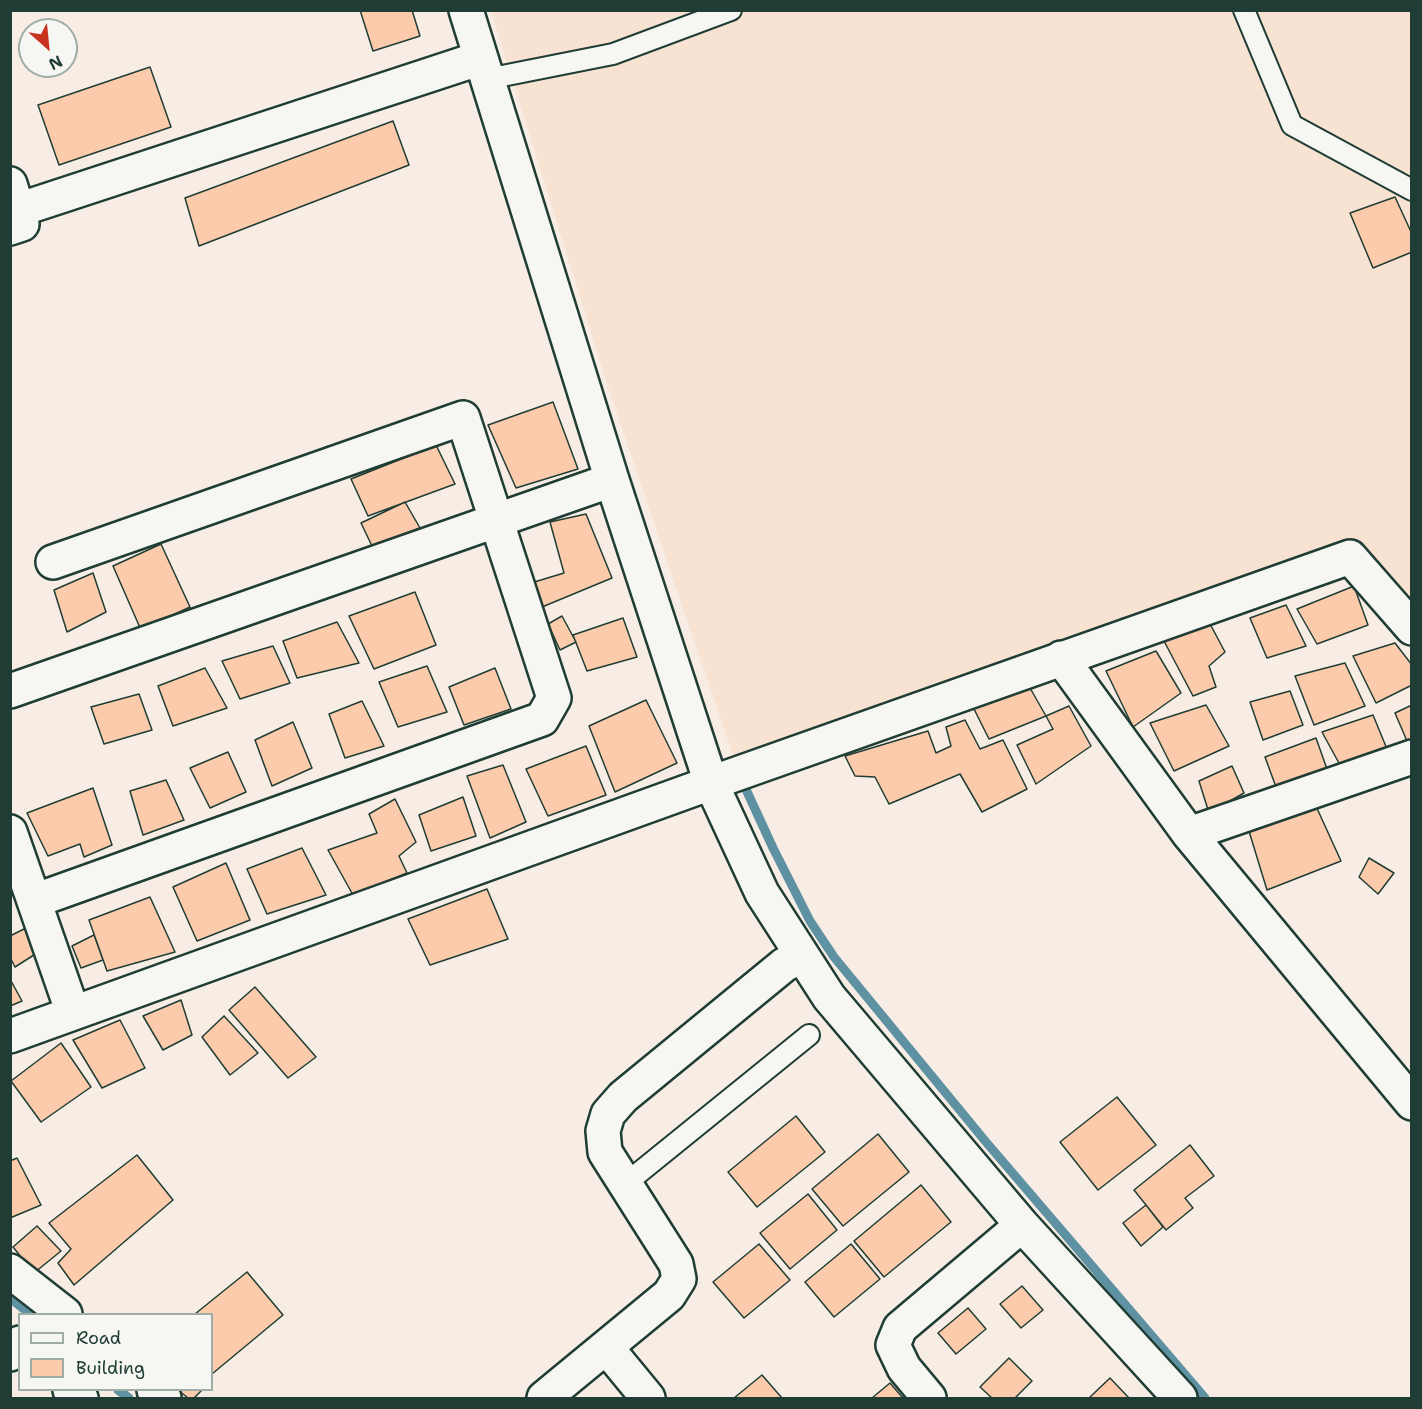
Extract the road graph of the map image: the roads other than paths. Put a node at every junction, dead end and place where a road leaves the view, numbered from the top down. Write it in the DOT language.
graph roads {
  1 [pos="466,10"];
  2 [pos="731,10"];
  3 [pos="1244,10"];
  4 [pos="484,69"];
  5 [pos="1412,190"];
  6 [pos="13,207"];
  7 [pos="612,480"];
  8 [pos="497,520"];
  9 [pos="53,562"];
  10 [pos="1412,628"];
  11 [pos="1061,658"];
  12 [pos="10,691"];
  13 [pos="1412,757"];
  14 [pos="711,783"];
  15 [pos="10,832"];
  16 [pos="1189,834"];
  17 [pos="34,902"];
  18 [pos="802,955"];
  19 [pos="73,1013"];
  20 [pos="809,1035"];
  21 [pos="10,1036"];
  22 [pos="1412,1103"];
  23 [pos="625,1184"];
  24 [pos="1022,1225"];
  25 [pos="10,1271"];
  26 [pos="54,1311"];
  27 [pos="606,1347"];
  28 [pos="544,1398"];
  29 [pos="648,1398"];
  30 [pos="929,1398"];
  31 [pos="1180,1398"];
  1 -- 4 [label="street"];
  2 -- 4 [label="lane"];
  3 -- 5 [label="lane"];
  4 -- 6 [label="street"];
  4 -- 7 [label="street"];
  7 -- 8 [label="street"];
  7 -- 14 [label="street"];
  8 -- 9 [label="street"];
  8 -- 12 [label="street"];
  8 -- 17 [label="street"];
  10 -- 11 [label="street"];
  11 -- 14 [label="street"];
  11 -- 16 [label="street"];
  13 -- 16 [label="street"];
  14 -- 18 [label="street"];
  14 -- 19 [label="street"];
  15 -- 17 [label="street"];
  16 -- 22 [label="street"];
  17 -- 19 [label="street"];
  18 -- 23 [label="street"];
  18 -- 24 [label="street"];
  19 -- 21 [label="street"];
  20 -- 23 [label="lane"];
  23 -- 27 [label="street"];
  24 -- 30 [label="street"];
  24 -- 31 [label="street"];
  25 -- 26 [label="street"];
  27 -- 28 [label="street"];
  27 -- 29 [label="street"];
}
